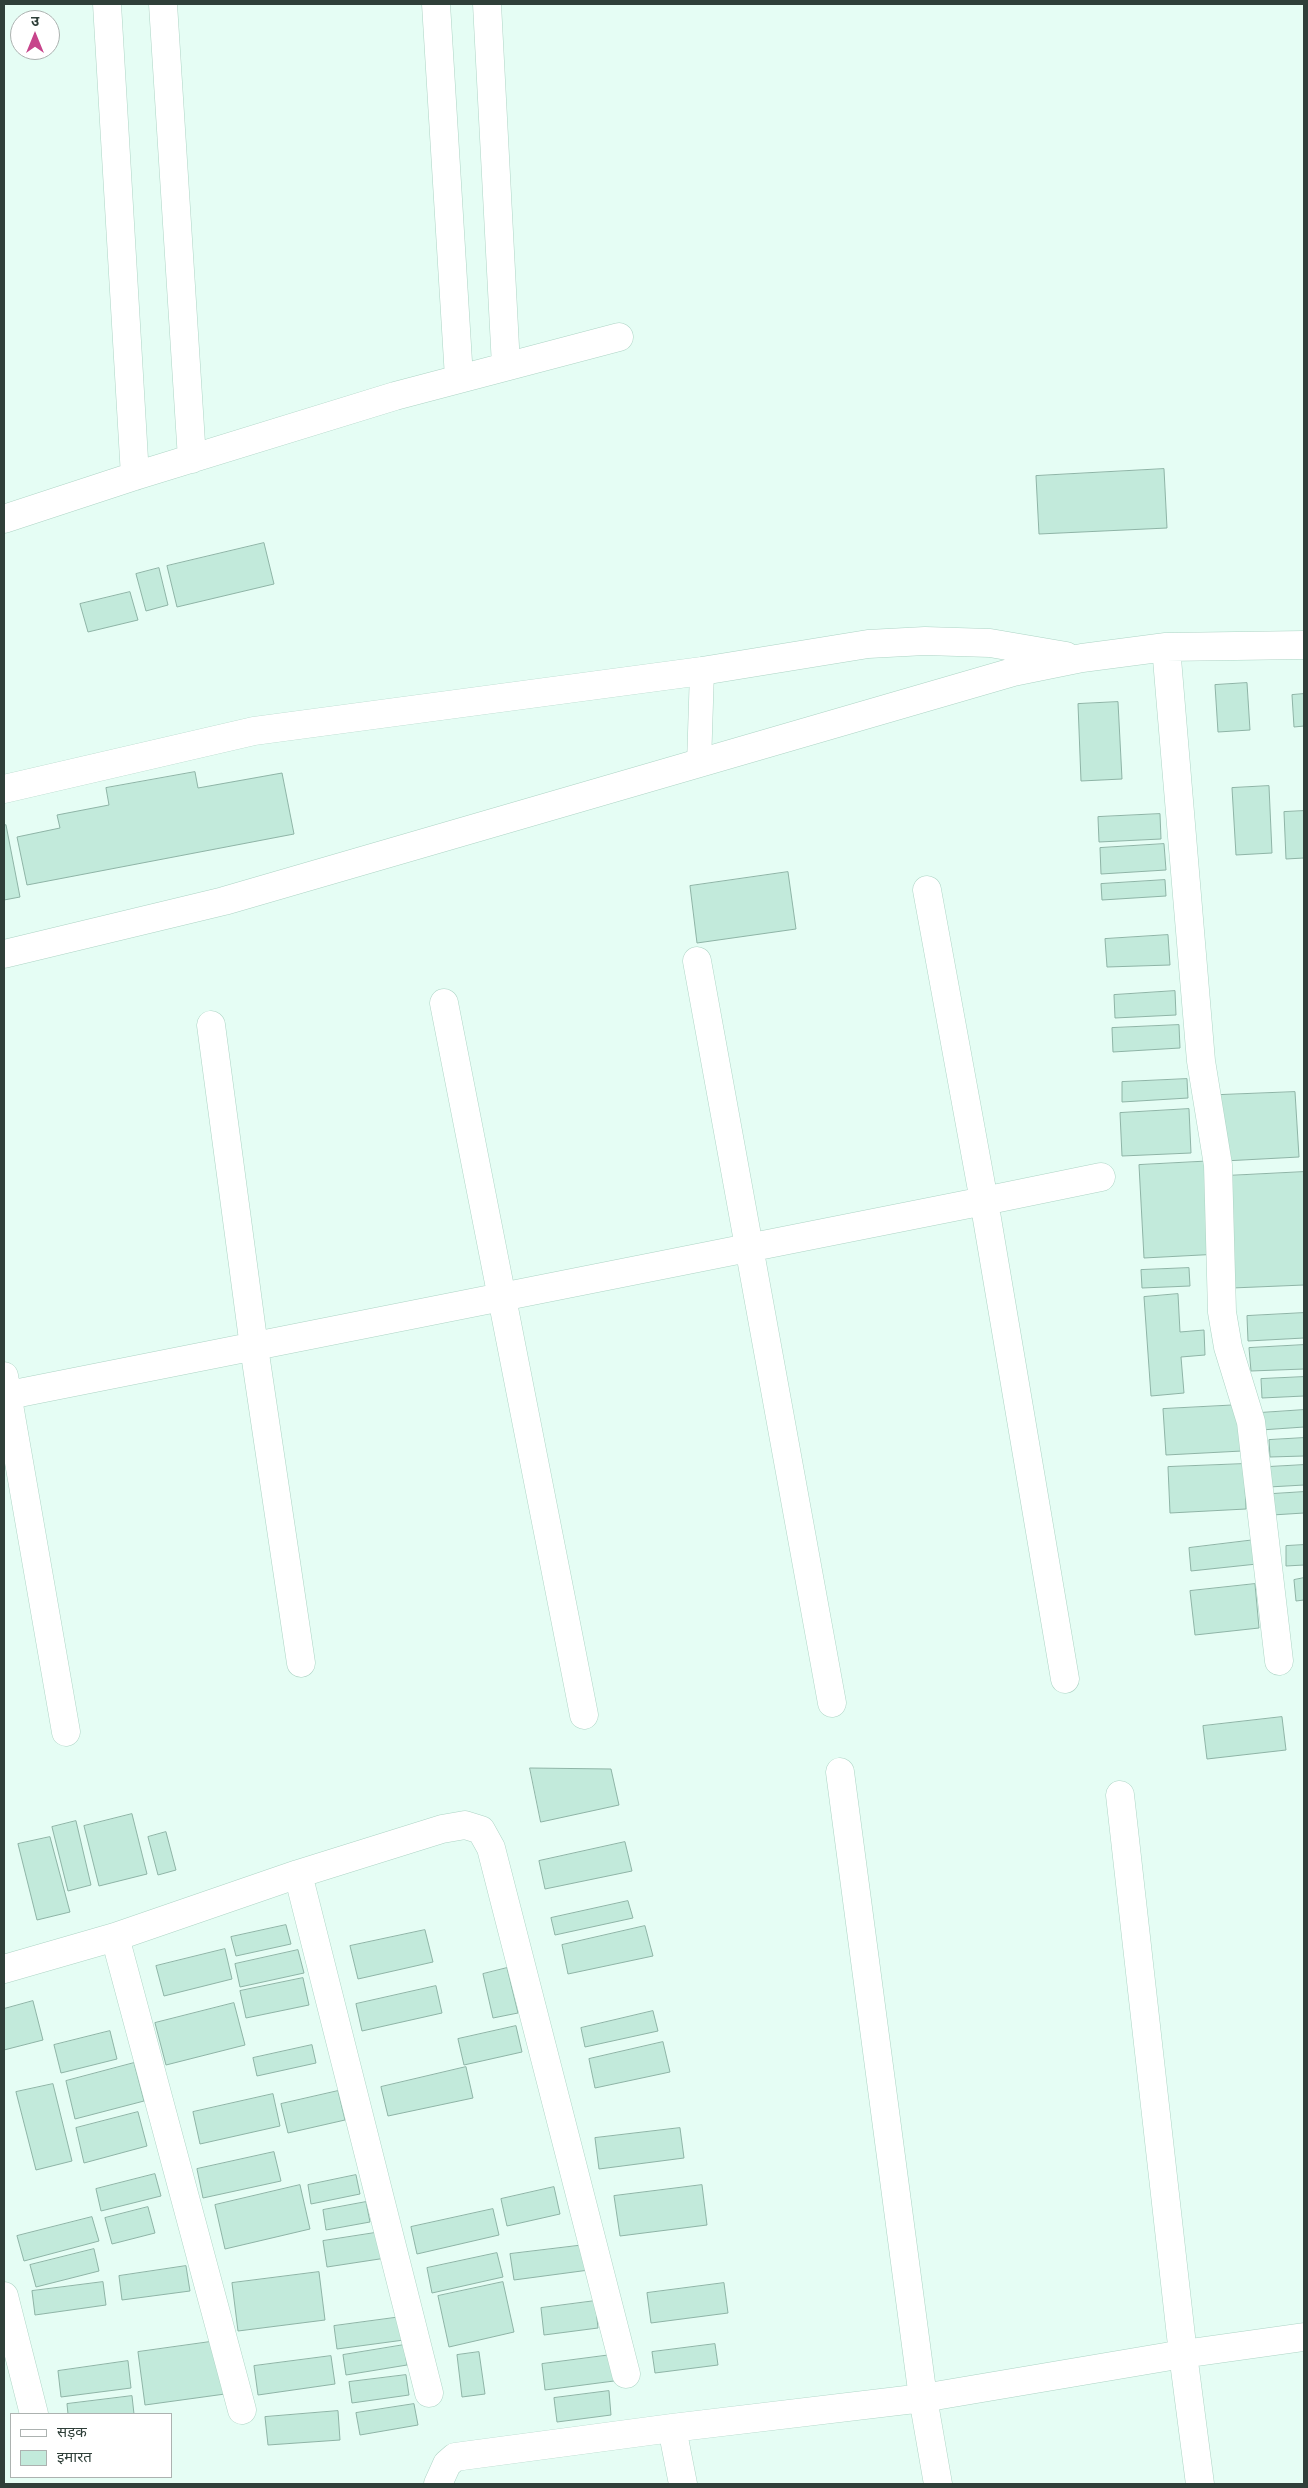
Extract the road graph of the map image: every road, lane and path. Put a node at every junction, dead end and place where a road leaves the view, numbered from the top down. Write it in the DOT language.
graph roads {
  1 [pos="107,4"];
  2 [pos="163,4"];
  3 [pos="436,4"];
  4 [pos="487,4"];
  5 [pos="619,337"];
  6 [pos="506,366"];
  7 [pos="459,378"];
  8 [pos="192,459"];
  9 [pos="135,476"];
  10 [pos="4,519"];
  11 [pos="1304,645"];
  12 [pos="1166,647"];
  13 [pos="1082,658"];
  14 [pos="702,671"];
  15 [pos="699,764"];
  16 [pos="4,789"];
  17 [pos="927,890"];
  18 [pos="4,954"];
  19 [pos="698,961"];
  20 [pos="444,1003"];
  21 [pos="211,1025"];
  22 [pos="1101,1177"];
  23 [pos="984,1201"];
  24 [pos="750,1248"];
  25 [pos="502,1297"];
  26 [pos="254,1347"];
  27 [pos="5,1389"];
  28 [pos="1279,1660"];
  29 [pos="301,1663"];
  30 [pos="1065,1679"];
  31 [pos="832,1703"];
  32 [pos="584,1715"];
  33 [pos="66,1732"];
  34 [pos="840,1772"];
  35 [pos="1120,1795"];
  36 [pos="298,1874"];
  37 [pos="115,1938"];
  38 [pos="4,1969"];
  39 [pos="4,2296"];
  40 [pos="1304,2337"];
  41 [pos="1183,2354"];
  42 [pos="626,2374"];
  43 [pos="429,2393"];
  44 [pos="923,2398"];
  45 [pos="242,2410"];
  46 [pos="34,2413"];
  47 [pos="672,2428"];
  48 [pos="438,2484"];
  49 [pos="683,2484"];
  50 [pos="938,2484"];
  51 [pos="1200,2484"];
  1 -- 9 [label="street"];
  2 -- 8 [label="street"];
  3 -- 7 [label="street"];
  4 -- 6 [label="street"];
  5 -- 6 [label="street"];
  6 -- 7 [label="street"];
  7 -- 8 [label="street"];
  8 -- 9 [label="street"];
  9 -- 10 [label="street"];
  11 -- 12 [label="street"];
  12 -- 13 [label="street"];
  12 -- 28 [label="street"];
  13 -- 14 [label="street"];
  13 -- 15 [label="street"];
  14 -- 15 [label="lane"];
  14 -- 16 [label="street"];
  15 -- 18 [label="street"];
  17 -- 23 [label="street"];
  19 -- 24 [label="street"];
  20 -- 25 [label="street"];
  21 -- 26 [label="street"];
  22 -- 23 [label="street"];
  23 -- 24 [label="street"];
  23 -- 30 [label="street"];
  24 -- 25 [label="street"];
  24 -- 31 [label="street"];
  25 -- 26 [label="street"];
  25 -- 32 [label="street"];
  26 -- 27 [label="street"];
  26 -- 29 [label="street"];
  27 -- 33 [label="street"];
  34 -- 44 [label="street"];
  35 -- 41 [label="street"];
  36 -- 37 [label="street"];
  36 -- 42 [label="street"];
  36 -- 43 [label="street"];
  37 -- 38 [label="street"];
  37 -- 45 [label="street"];
  39 -- 46 [label="street"];
  40 -- 41 [label="street"];
  41 -- 44 [label="street"];
  41 -- 51 [label="street"];
  44 -- 47 [label="street"];
  44 -- 50 [label="street"];
  47 -- 48 [label="street"];
  47 -- 49 [label="street"];
}
